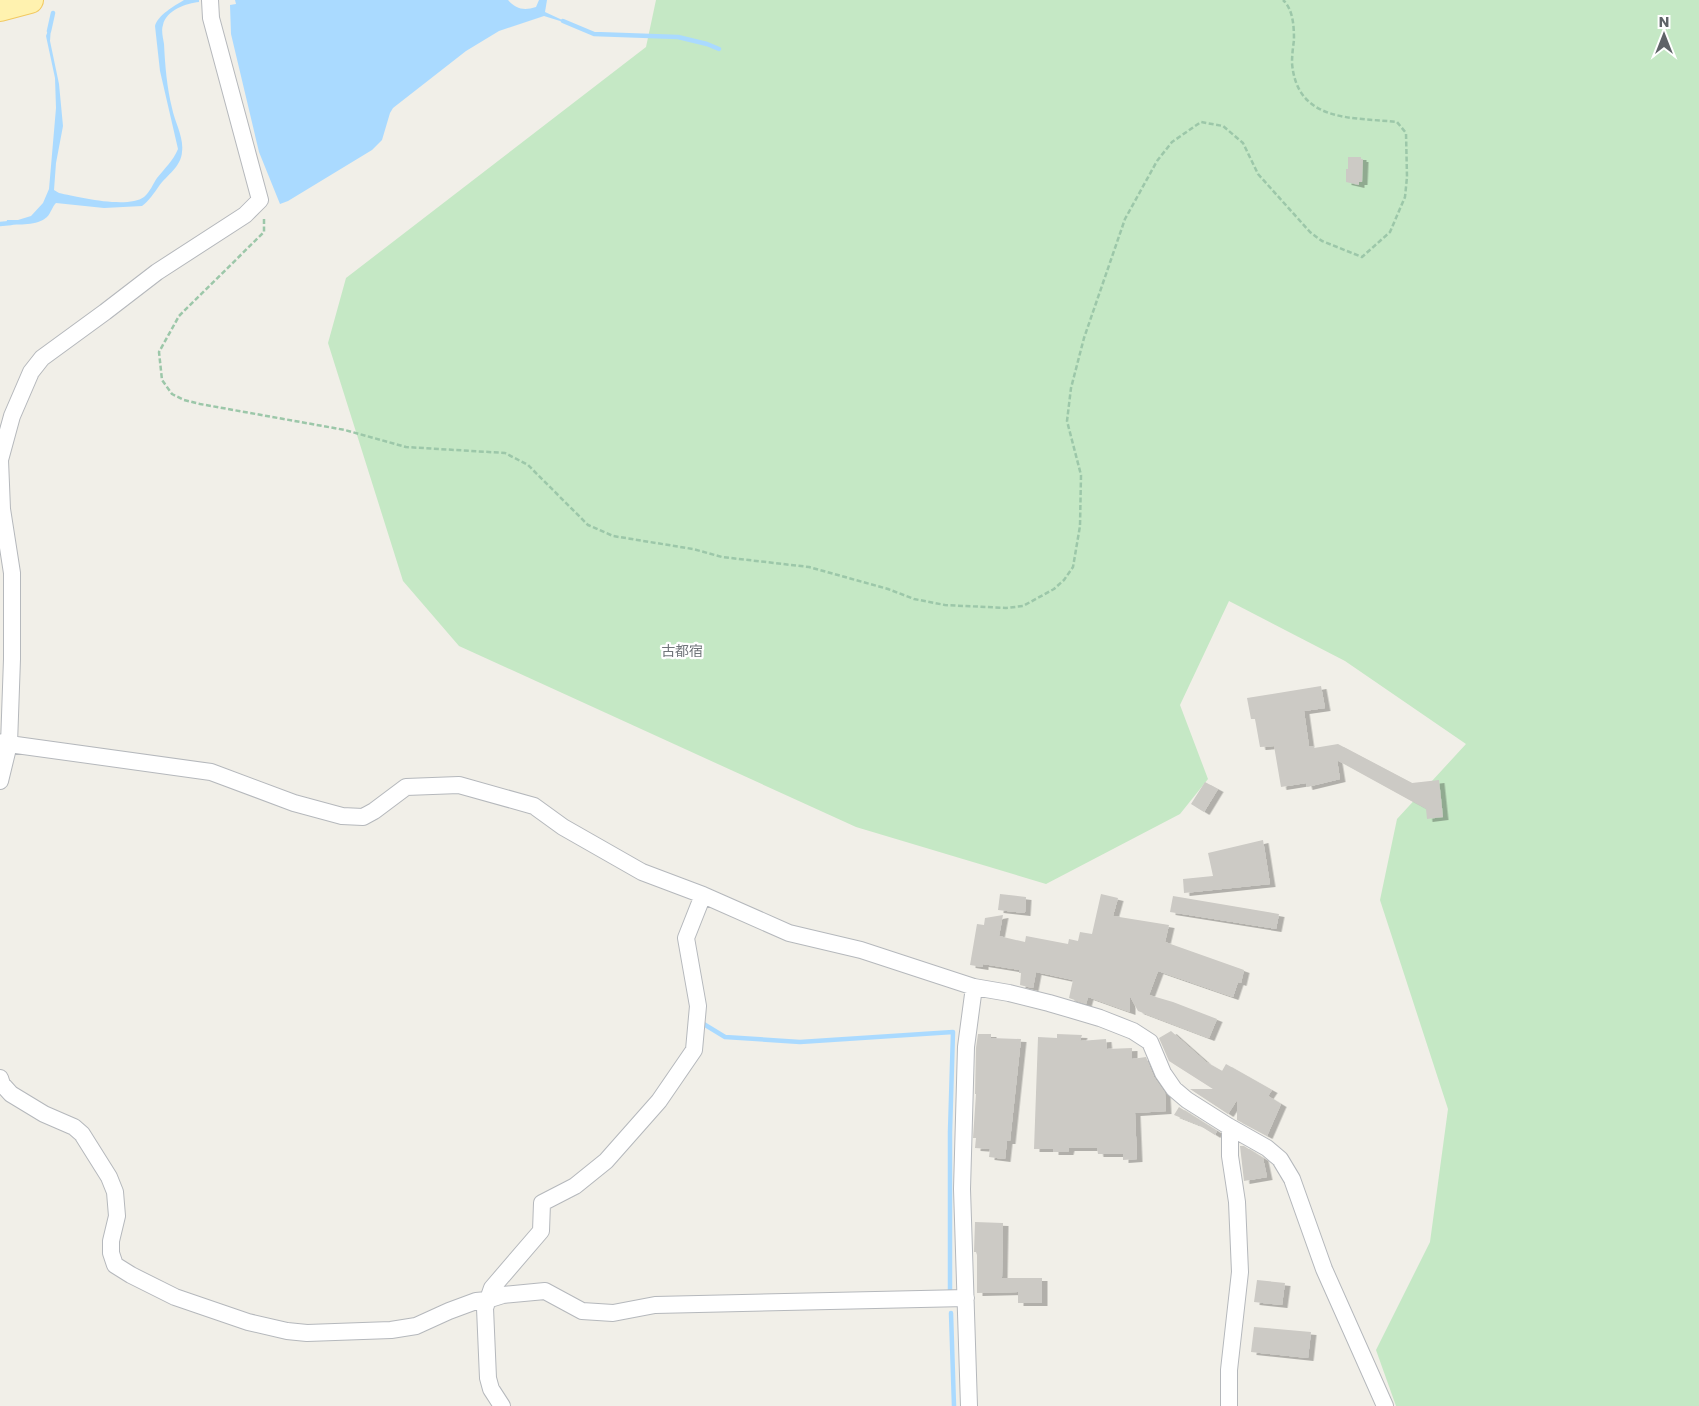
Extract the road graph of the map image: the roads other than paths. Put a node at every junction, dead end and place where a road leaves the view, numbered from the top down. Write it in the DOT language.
graph roads {
  1 [pos="30,0"];
  2 [pos="210,0"];
  3 [pos="0,8"];
  4 [pos="4,745"];
  5 [pos="0,782"];
  6 [pos="703,895"];
  7 [pos="974,987"];
  8 [pos="0,1078"];
  9 [pos="1230,1127"];
  10 [pos="966,1298"];
  11 [pos="487,1300"];
  12 [pos="502,1406"];
  13 [pos="969,1406"];
  14 [pos="1229,1406"];
  15 [pos="1385,1406"];
  1 -- 3 [label="main road"];
  2 -- 4 [label="street"];
  4 -- 5 [label="street"];
  4 -- 6 [label="street"];
  6 -- 7 [label="street"];
  6 -- 11 [label="street"];
  7 -- 9 [label="street"];
  7 -- 10 [label="street"];
  8 -- 11 [label="street"];
  9 -- 14 [label="street"];
  9 -- 15 [label="street"];
  10 -- 11 [label="street"];
  10 -- 13 [label="street"];
  11 -- 12 [label="street"];
}
